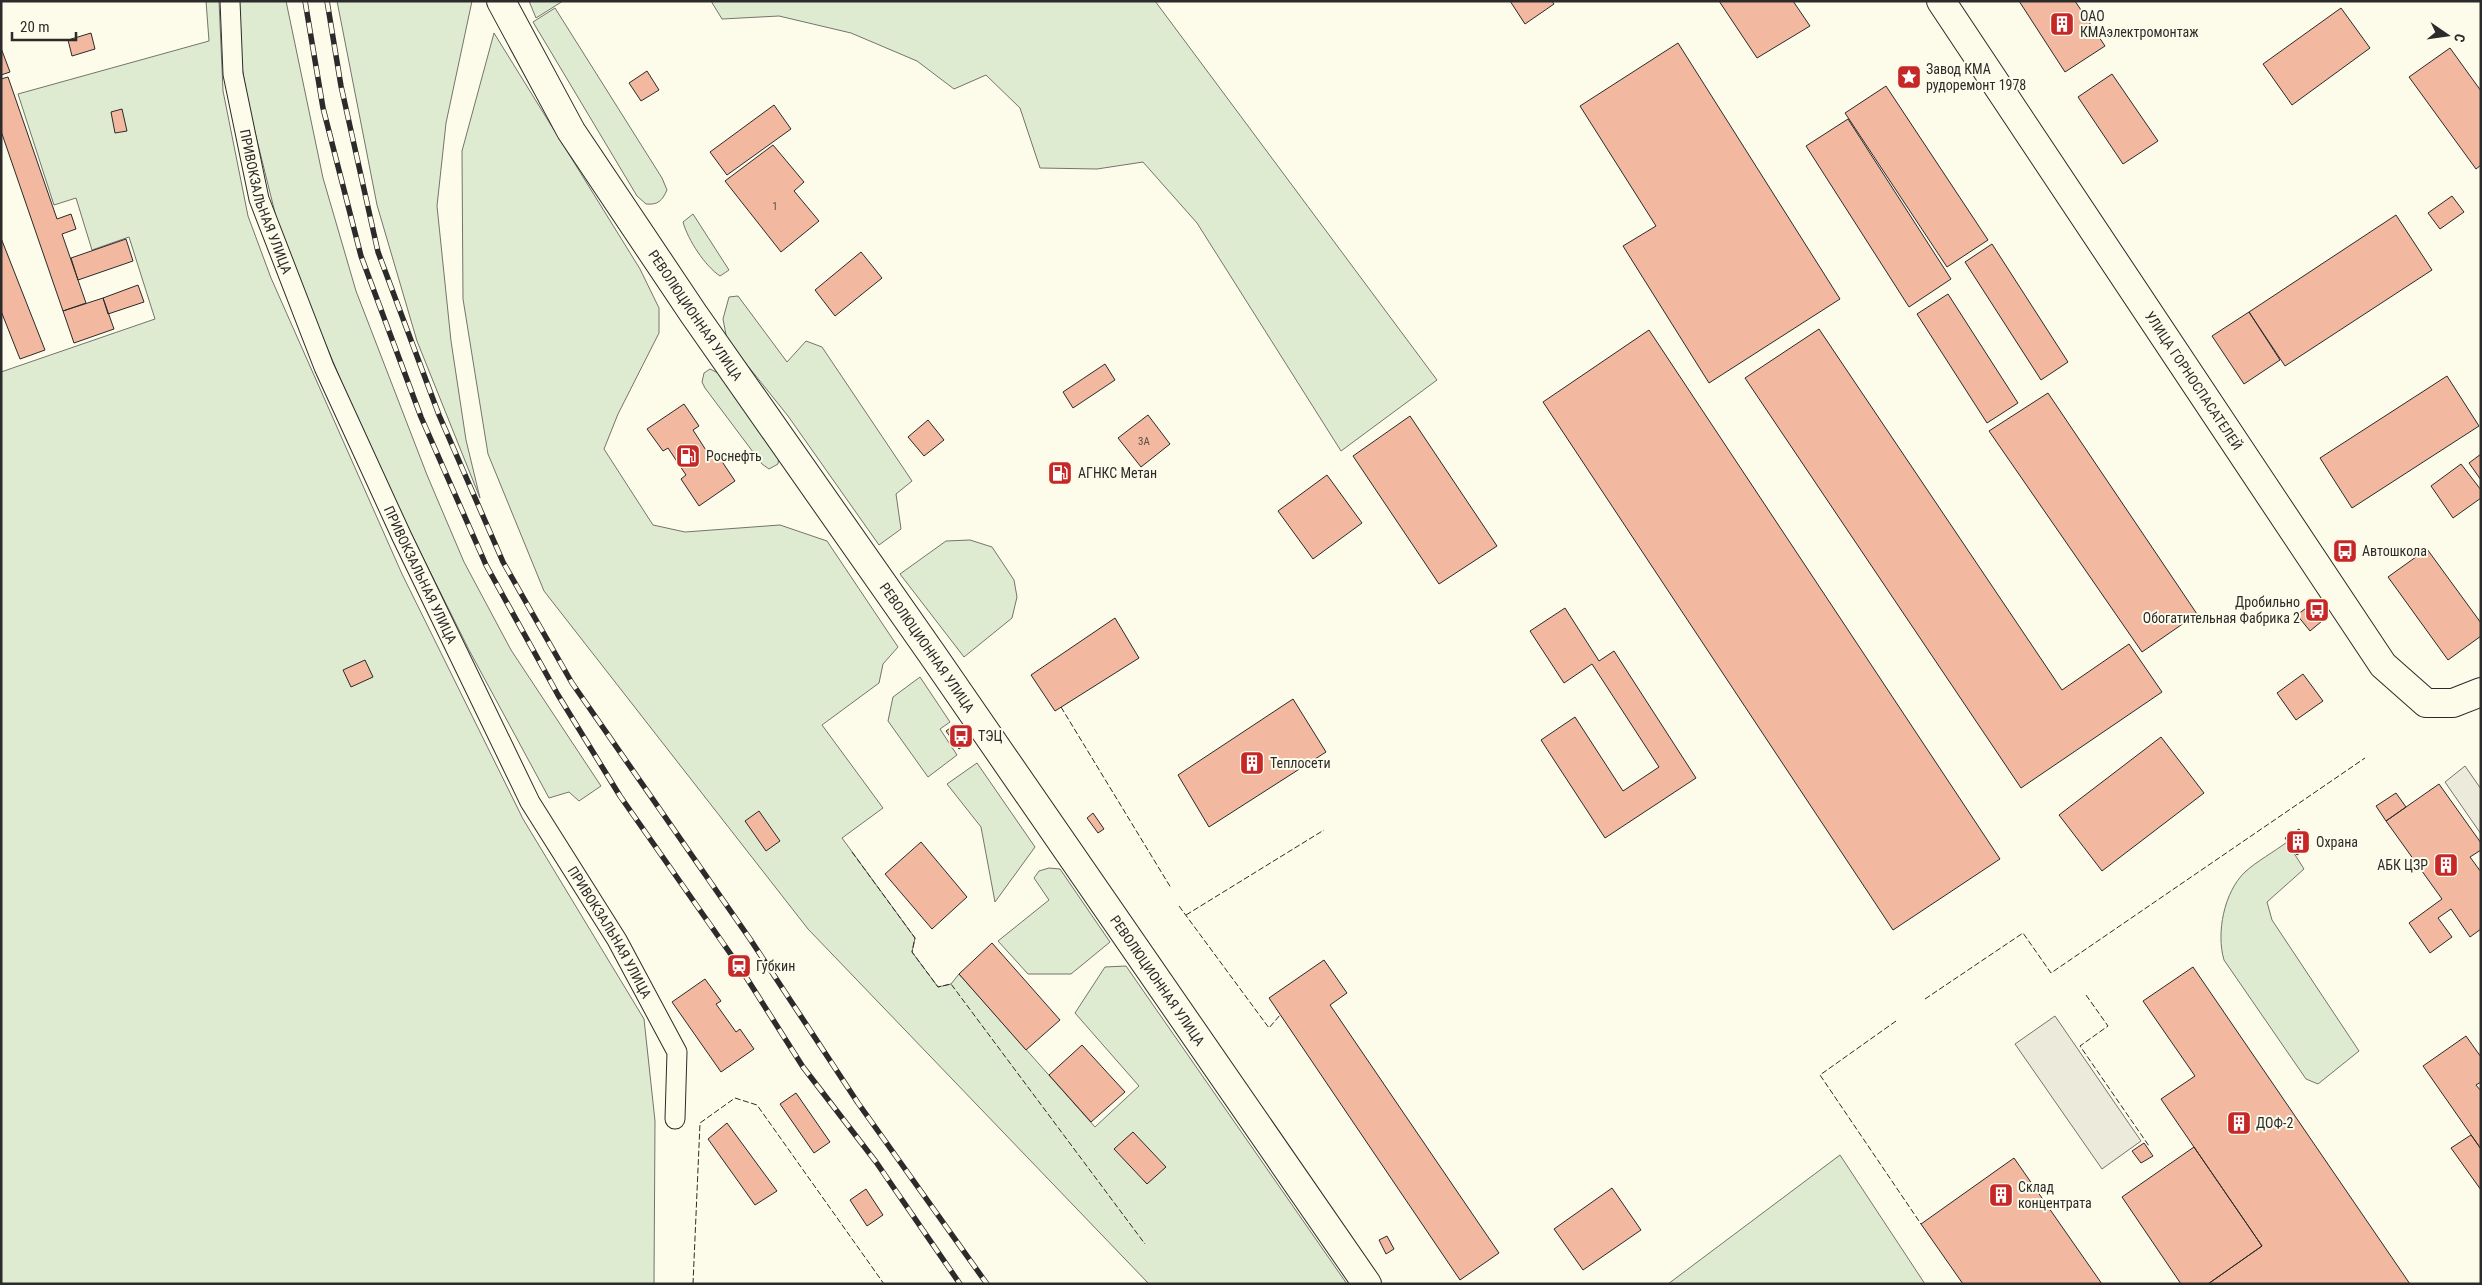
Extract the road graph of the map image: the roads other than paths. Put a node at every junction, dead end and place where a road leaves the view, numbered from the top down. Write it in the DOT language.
graph roads {
  1 [pos="230,1"];
  2 [pos="501,1"];
  3 [pos="1941,1"];
  4 [pos="2481,692"];
  5 [pos="675,1120"];
  6 [pos="1368,1284"];
  1 -- 5 [label="street, ПРИВОКЗАЛЬНАЯ УЛИЦА"];
  2 -- 6 [label="street, РЕВОЛЮЦИОННАЯ УЛИЦА"];
  3 -- 4 [label="street, УЛИЦА ГОРНОСПАСАТЕЛЕЙ"];
}
